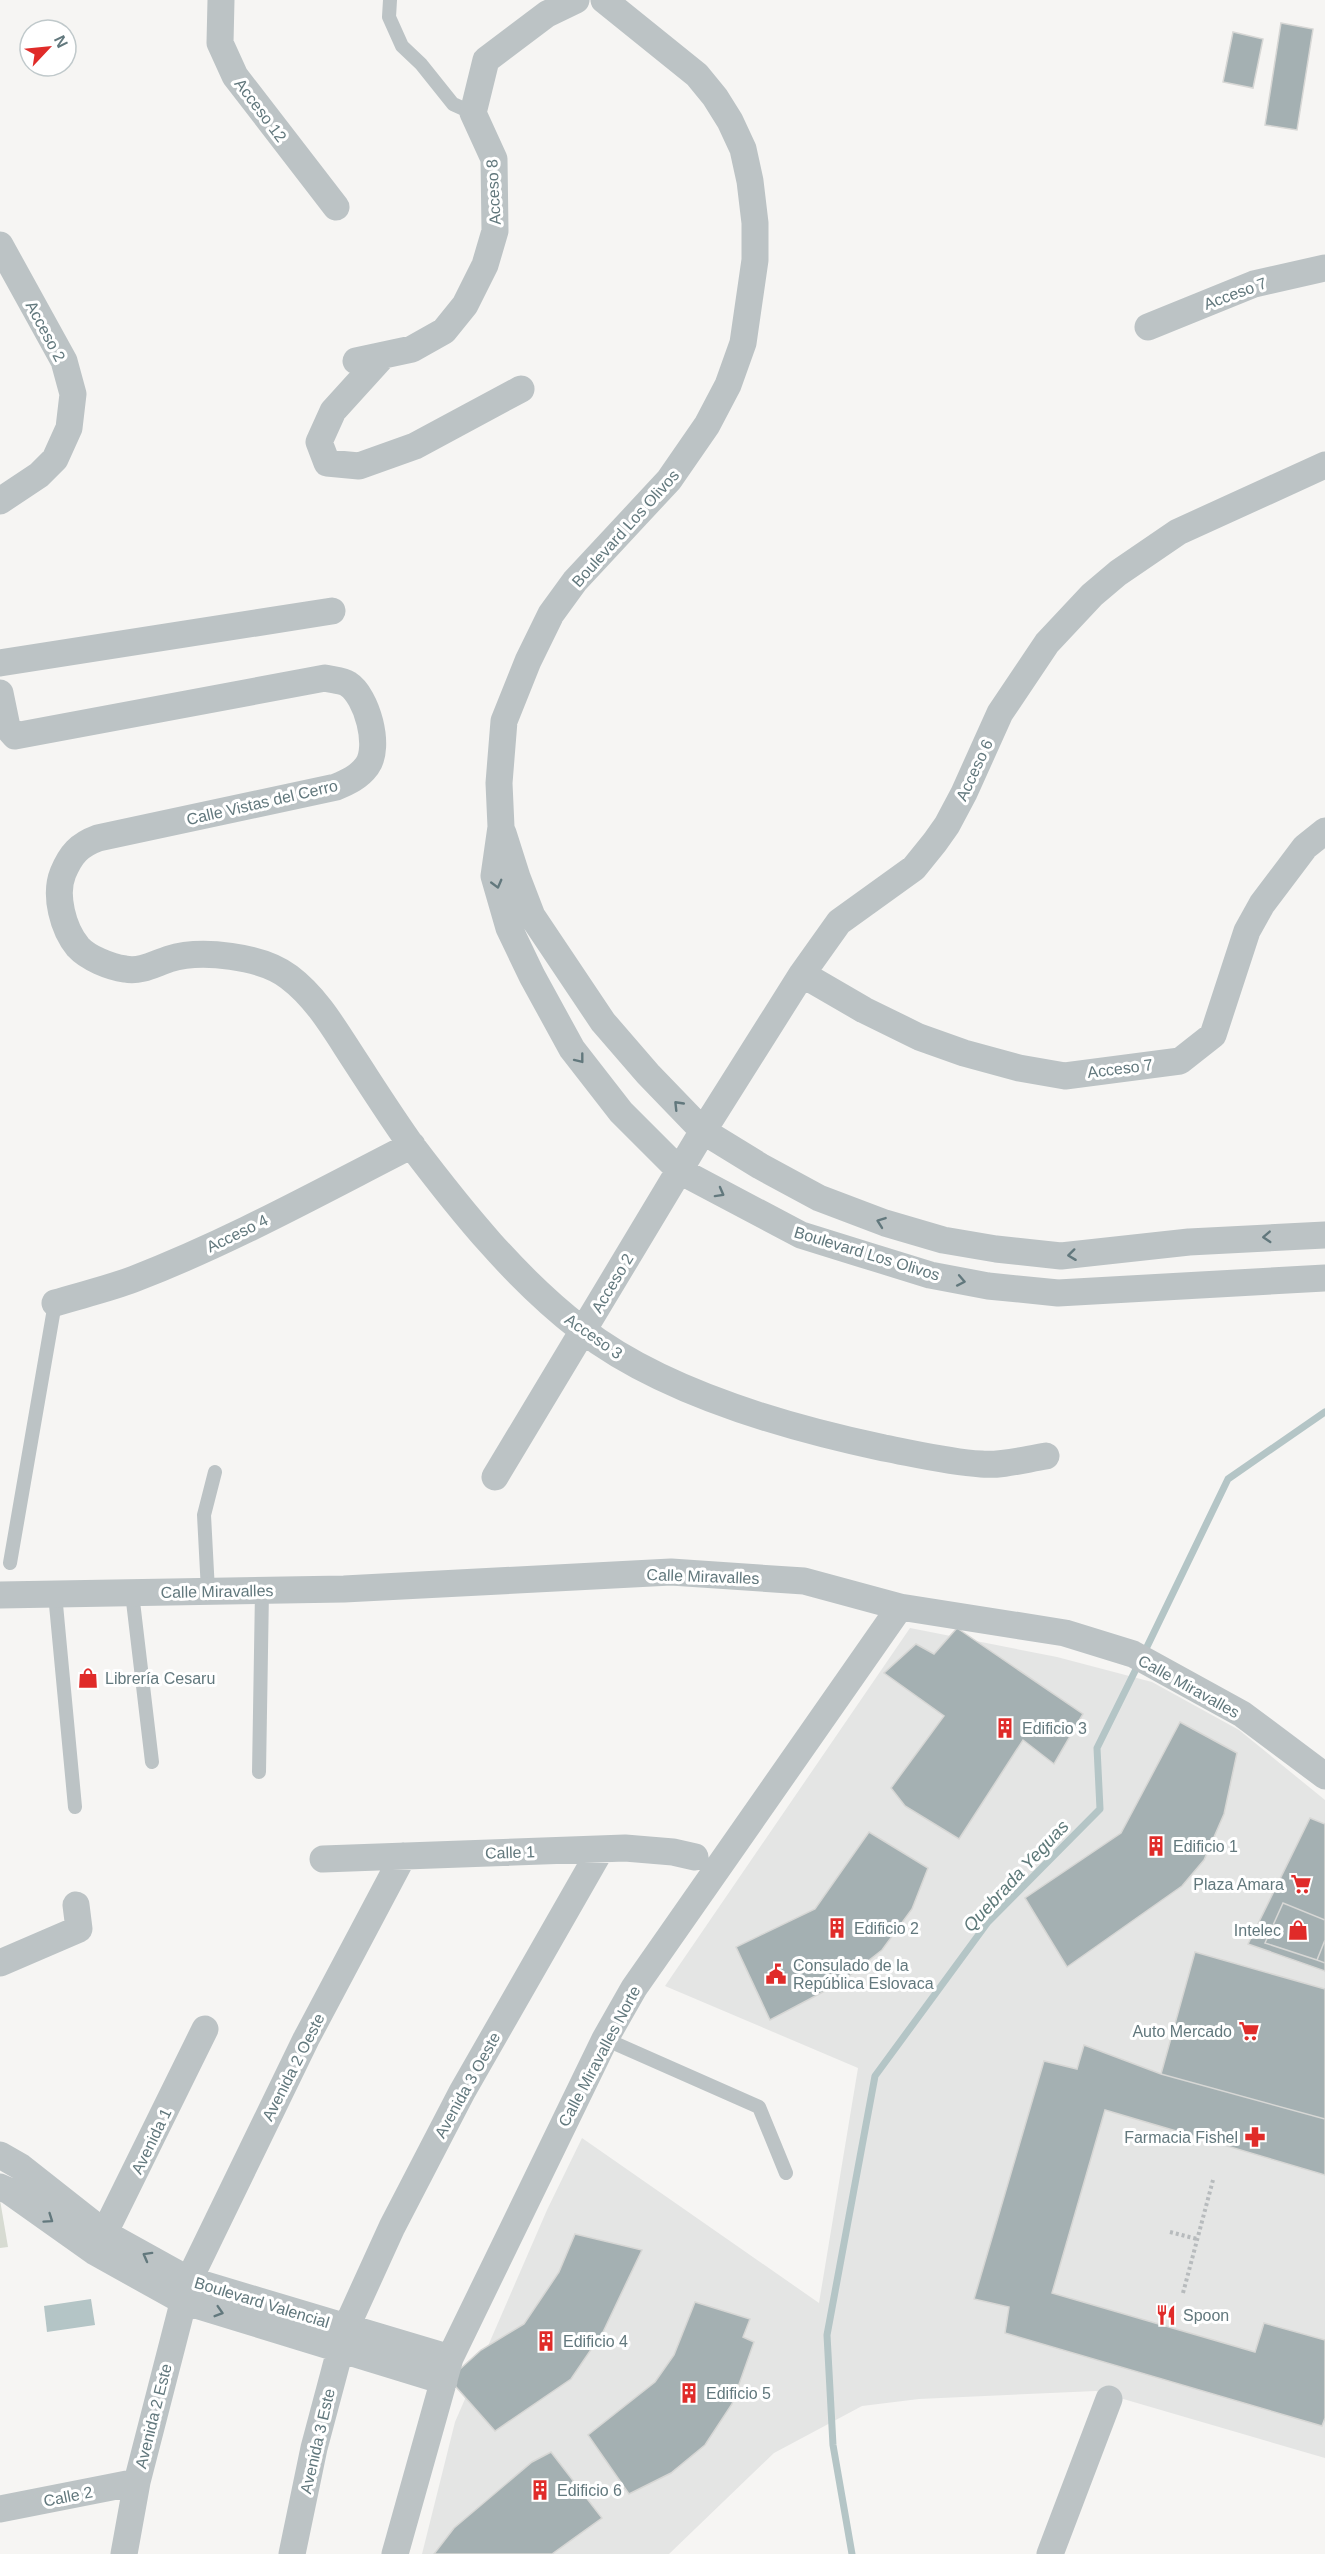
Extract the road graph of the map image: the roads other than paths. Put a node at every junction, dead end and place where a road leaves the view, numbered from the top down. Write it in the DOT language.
graph roads {
  1 [pos="222,0"];
  2 [pos="390,0"];
  3 [pos="576,0"];
  4 [pos="604,0"];
  5 [pos="473,113"];
  6 [pos="336,207"];
  7 [pos="0,245"];
  8 [pos="1325,268"];
  9 [pos="1148,327"];
  10 [pos="521,388"];
  11 [pos="1325,465"];
  12 [pos="0,501"];
  13 [pos="332,611"];
  14 [pos="0,663"];
  15 [pos="0,693"];
  16 [pos="501,827"];
  17 [pos="1325,831"];
  18 [pos="286,974"];
  19 [pos="802,974"];
  20 [pos="412,1145"];
  21 [pos="691,1151"];
  22 [pos="1325,1235"];
  23 [pos="1116,1249"];
  24 [pos="1325,1278"];
  25 [pos="1109,1288"];
  26 [pos="55,1303"];
  27 [pos="583,1331"];
  28 [pos="1046,1456"];
  29 [pos="215,1472"];
  30 [pos="495,1477"];
  31 [pos="10,1563"];
  32 [pos="262,1591"];
  33 [pos="208,1592"];
  34 [pos="132,1593"];
  35 [pos="55,1594"];
  36 [pos="0,1595"];
  37 [pos="900,1607"];
  38 [pos="152,1762"];
  39 [pos="259,1772"];
  40 [pos="1325,1776"];
  41 [pos="75,1807"];
  42 [pos="601,1849"];
  43 [pos="403,1856"];
  44 [pos="695,1857"];
  45 [pos="323,1859"];
  46 [pos="76,1905"];
  47 [pos="0,1963"];
  48 [pos="205,2029"];
  49 [pos="605,2039"];
  50 [pos="0,2155"];
  51 [pos="786,2174"];
  52 [pos="0,2187"];
  53 [pos="100,2243"];
  54 [pos="186,2290"];
  55 [pos="343,2339"];
  56 [pos="447,2369"];
  57 [pos="1109,2399"];
  58 [pos="137,2482"];
  59 [pos="0,2509"];
  60 [pos="124,2554"];
  61 [pos="292,2554"];
  62 [pos="395,2554"];
  63 [pos="1050,2554"];
  1 -- 6 [label="street, Acceso 12"];
  2 -- 5 [label="lane"];
  3 -- 5 [label="street"];
  4 -- 16 [label="street, Boulevard Los Olivos"];
  5 -- 10 [label="street, Acceso 8"];
  7 -- 12 [label="street, Acceso 2"];
  8 -- 9 [label="street, Acceso 7"];
  11 -- 19 [label="street, Acceso 6"];
  13 -- 14 [label="street"];
  15 -- 18 [label="street, Calle Vistas del Cerro"];
  21 -- 16 [label="street, Boulevard Los Olivos, one-way"];
  16 -- 21 [label="street, Boulevard Los Olivos, one-way"];
  17 -- 19 [label="street, Acceso 7"];
  18 -- 20 [label="street, Acceso 3"];
  19 -- 21 [label="street, Acceso 6"];
  20 -- 26 [label="street, Acceso 4"];
  20 -- 27 [label="street, Acceso 3"];
  23 -- 21 [label="street, Boulevard Los Olivos, one-way"];
  21 -- 25 [label="street, Boulevard Los Olivos, one-way"];
  21 -- 27 [label="street, Acceso 2"];
  22 -- 23 [label="street, Boulevard Los Olivos, one-way"];
  23 -- 25 [label="street"];
  24 -- 25 [label="street, Boulevard Los Olivos"];
  26 -- 31 [label="lane"];
  27 -- 28 [label="street, Acceso 3"];
  27 -- 30 [label="street, Acceso 2"];
  29 -- 33 [label="lane"];
  32 -- 33 [label="street, Calle Miravalles"];
  32 -- 37 [label="street, Calle Miravalles"];
  32 -- 39 [label="lane"];
  33 -- 34 [label="street, Calle Miravalles"];
  34 -- 35 [label="street, Calle Miravalles"];
  34 -- 38 [label="lane"];
  35 -- 36 [label="street, Calle Miravalles"];
  35 -- 41 [label="lane"];
  37 -- 40 [label="street, Calle Miravalles"];
  37 -- 49 [label="street, Calle Miravalles Norte"];
  42 -- 43 [label="street, Calle 1"];
  42 -- 44 [label="street, Calle 1"];
  42 -- 55 [label="street, Avenida 3 Oeste"];
  43 -- 45 [label="street, Calle 1"];
  43 -- 54 [label="street, Avenida 2 Oeste"];
  46 -- 47 [label="street"];
  48 -- 53 [label="street, Avenida 1"];
  49 -- 51 [label="lane"];
  49 -- 56 [label="street, Calle Miravalles Norte"];
  50 -- 53 [label="street, Boulevard Valencial"];
  52 -- 53 [label="street, Boulevard Valencial, one-way"];
  53 -- 54 [label="street, Boulevard Valencial"];
  54 -- 55 [label="street, Boulevard Valencial"];
  54 -- 58 [label="street, Avenida 2 Este"];
  55 -- 56 [label="street, Boulevard Valencial"];
  55 -- 61 [label="street, Avenida 3 Este"];
  56 -- 62 [label="street, Calle Miravalles Norte"];
  57 -- 63 [label="street"];
  58 -- 59 [label="street, Calle 2"];
  58 -- 60 [label="street, Avenida 2 Este"];
}
